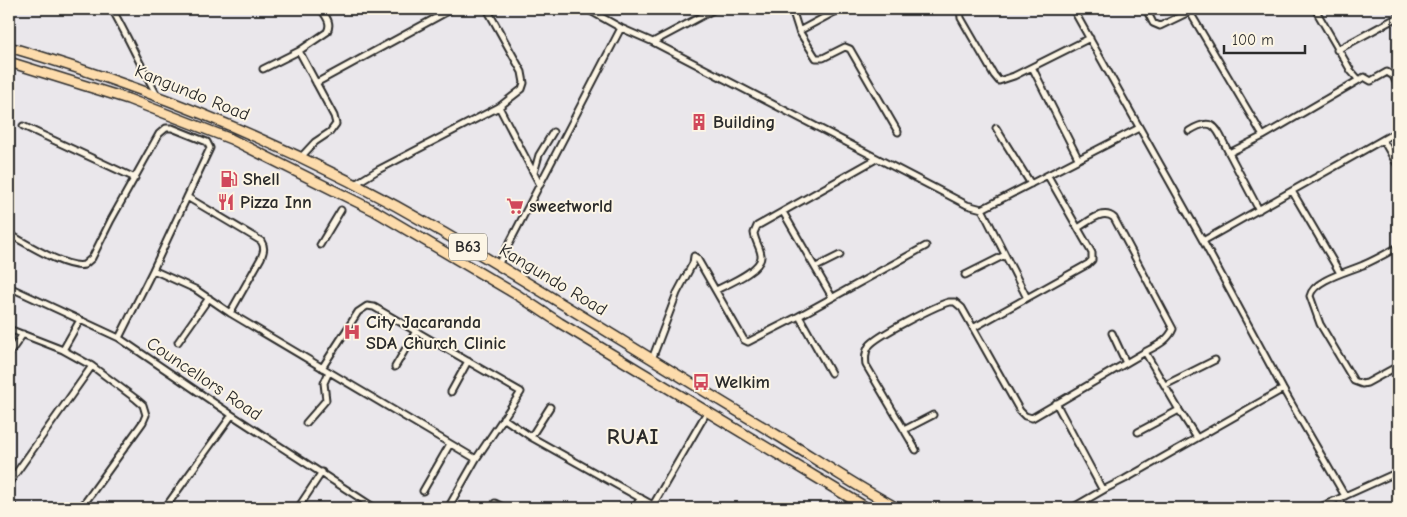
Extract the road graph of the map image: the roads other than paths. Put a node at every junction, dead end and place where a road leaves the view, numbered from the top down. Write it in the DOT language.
graph roads {
  1 [pos="112,9"];
  2 [pos="321,9"];
  3 [pos="452,9"];
  4 [pos="487,9"];
  5 [pos="587,9"];
  6 [pos="715,9"];
  7 [pos="792,9"];
  8 [pos="840,9"];
  9 [pos="960,9"];
  10 [pos="1073,9"];
  11 [pos="1146,9"];
  12 [pos="1315,9"];
  13 [pos="1188,10"];
  14 [pos="1398,17"];
  15 [pos="621,28"];
  16 [pos="799,31"];
  17 [pos="1090,38"];
  18 [pos="653,42"];
  19 [pos="9,47"];
  20 [pos="1337,50"];
  21 [pos="298,51"];
  22 [pos="9,62"];
  23 [pos="1032,68"];
  24 [pos="263,69"];
  25 [pos="1359,80"];
  26 [pos="316,83"];
  27 [pos="130,86"];
  28 [pos="1398,86"];
  29 [pos="158,96"];
  30 [pos="128,99"];
  31 [pos="499,107"];
  32 [pos="200,112"];
  33 [pos="170,115"];
  34 [pos="194,124"];
  35 [pos="231,125"];
  36 [pos="23,126"];
  37 [pos="166,128"];
  38 [pos="996,128"];
  39 [pos="1138,128"];
  40 [pos="1189,131"];
  41 [pos="1398,131"];
  42 [pos="553,132"];
  43 [pos="898,132"];
  44 [pos="1263,136"];
  45 [pos="226,137"];
  46 [pos="1383,140"];
  47 [pos="1229,153"];
  48 [pos="301,157"];
  49 [pos="1078,158"];
  50 [pos="876,159"];
  51 [pos="1398,166"];
  52 [pos="534,174"];
  53 [pos="1048,176"];
  54 [pos="135,178"];
  55 [pos="355,184"];
  56 [pos="540,184"];
  57 [pos="1031,184"];
  58 [pos="1292,191"];
  59 [pos="187,197"];
  60 [pos="341,210"];
  61 [pos="982,210"];
  62 [pos="1259,210"];
  63 [pos="783,212"];
  64 [pos="1078,228"];
  65 [pos="9,234"];
  66 [pos="1203,241"];
  67 [pos="320,244"];
  68 [pos="926,246"];
  69 [pos="1398,246"];
  70 [pos="840,255"];
  71 [pos="1005,255"];
  72 [pos="498,265"];
  73 [pos="816,267"];
  74 [pos="153,270"];
  75 [pos="1340,273"];
  76 [pos="965,275"];
  77 [pos="9,287"];
  78 [pos="716,290"];
  79 [pos="832,297"];
  80 [pos="209,298"];
  81 [pos="1027,298"];
  82 [pos="230,313"];
  83 [pos="799,316"];
  84 [pos="80,320"];
  85 [pos="973,328"];
  86 [pos="9,329"];
  87 [pos="416,331"];
  88 [pos="1112,333"];
  89 [pos="23,334"];
  90 [pos="119,338"];
  91 [pos="178,342"];
  92 [pos="63,350"];
  93 [pos="1145,352"];
  94 [pos="9,354"];
  95 [pos="652,359"];
  96 [pos="1215,360"];
  97 [pos="468,361"];
  98 [pos="1126,363"];
  99 [pos="92,366"];
  100 [pos="1398,366"];
  101 [pos="395,367"];
  102 [pos="322,368"];
  103 [pos="329,372"];
  104 [pos="831,373"];
  105 [pos="1165,385"];
  106 [pos="1284,389"];
  107 [pos="451,392"];
  108 [pos="1056,404"];
  109 [pos="550,407"];
  110 [pos="1179,410"];
  111 [pos="232,415"];
  112 [pos="933,415"];
  113 [pos="704,417"];
  114 [pos="503,418"];
  115 [pos="306,423"];
  116 [pos="904,430"];
  117 [pos="1138,432"];
  118 [pos="531,437"];
  119 [pos="1197,438"];
  120 [pos="450,444"];
  121 [pos="916,450"];
  122 [pos="476,459"];
  123 [pos="322,472"];
  124 [pos="1398,472"];
  125 [pos="9,483"];
  126 [pos="1104,489"];
  127 [pos="423,490"];
  128 [pos="1345,496"];
  129 [pos="640,498"];
  130 [pos="1339,499"];
  131 [pos="9,500"];
  132 [pos="495,503"];
  133 [pos="656,507"];
  134 [pos="14,508"];
  135 [pos="81,508"];
  136 [pos="164,508"];
  137 [pos="298,508"];
  138 [pos="374,508"];
  139 [pos="448,508"];
  140 [pos="505,508"];
  141 [pos="634,508"];
  142 [pos="867,508"];
  143 [pos="897,508"];
  144 [pos="1072,508"];
  145 [pos="1318,508"];
  146 [pos="1344,508"];
  1 -- 29 [label="street"];
  2 -- 21 [label="street"];
  3 -- 26 [label="street"];
  4 -- 31 [label="street"];
  5 -- 15 [label="street"];
  6 -- 18 [label="street"];
  7 -- 16 [label="street"];
  8 -- 16 [label="street"];
  9 -- 23 [label="street"];
  10 -- 17 [label="street"];
  11 -- 13 [label="street"];
  12 -- 20 [label="street"];
  13 -- 44 [label="street"];
  14 -- 20 [label="street"];
  15 -- 18 [label="street"];
  15 -- 56 [label="street"];
  16 -- 43 [label="street"];
  17 -- 23 [label="street"];
  17 -- 39 [label="street"];
  18 -- 50 [label="street"];
  19 -- 27 [label="highway, Kangundo Road / B63"];
  20 -- 25 [label="street"];
  21 -- 24 [label="street"];
  21 -- 26 [label="street"];
  22 -- 30 [label="highway, Kangundo Road / B63"];
  23 -- 49 [label="street"];
  25 -- 28 [label="street"];
  25 -- 44 [label="street"];
  26 -- 48 [label="street"];
  27 -- 29 [label="highway, Kangundo Road / B63"];
  27 -- 30 [label="highway"];
  29 -- 32 [label="highway, Kangundo Road / B63"];
  30 -- 33 [label="highway, Kangundo Road / B63"];
  31 -- 52 [label="street"];
  31 -- 55 [label="street"];
  32 -- 34 [label="highway"];
  32 -- 35 [label="highway, Kangundo Road / B63"];
  33 -- 34 [label="highway, Kangundo Road / B63"];
  33 -- 37 [label="street"];
  34 -- 45 [label="highway, Kangundo Road / B63"];
  35 -- 45 [label="highway"];
  35 -- 48 [label="highway, Kangundo Road / B63"];
  36 -- 54 [label="street"];
  37 -- 54 [label="street"];
  37 -- 59 [label="street"];
  38 -- 57 [label="street"];
  39 -- 49 [label="street"];
  39 -- 66 [label="street"];
  40 -- 47 [label="street"];
  41 -- 46 [label="street"];
  42 -- 52 [label="street"];
  44 -- 47 [label="street"];
  45 -- 142 [label="highway, Kangundo Road / B63"];
  46 -- 51 [label="street"];
  46 -- 58 [label="street"];
  47 -- 62 [label="street"];
  48 -- 55 [label="highway, Kangundo Road / B63"];
  49 -- 53 [label="street"];
  50 -- 61 [label="street"];
  50 -- 63 [label="street"];
  52 -- 56 [label="street"];
  53 -- 57 [label="street"];
  53 -- 64 [label="street"];
  54 -- 65 [label="street"];
  55 -- 72 [label="highway, Kangundo Road / B63"];
  56 -- 72 [label="street"];
  57 -- 61 [label="street"];
  58 -- 62 [label="street"];
  58 -- 75 [label="street"];
  59 -- 74 [label="street"];
  59 -- 82 [label="street"];
  60 -- 67 [label="street"];
  61 -- 71 [label="street"];
  62 -- 66 [label="street"];
  63 -- 73 [label="street"];
  63 -- 78 [label="street"];
  64 -- 81 [label="street"];
  64 -- 93 [label="street"];
  66 -- 106 [label="street"];
  68 -- 79 [label="street"];
  69 -- 75 [label="street"];
  70 -- 73 [label="street"];
  71 -- 76 [label="street"];
  71 -- 81 [label="street"];
  72 -- 95 [label="highway, Kangundo Road / B63"];
  73 -- 79 [label="street"];
  74 -- 80 [label="street"];
  74 -- 90 [label="street"];
  75 -- 100 [label="street"];
  77 -- 84 [label="street, Councellors Road"];
  78 -- 83 [label="street"];
  78 -- 95 [label="street"];
  79 -- 83 [label="street"];
  80 -- 82 [label="street"];
  80 -- 91 [label="street"];
  81 -- 85 [label="street"];
  82 -- 102 [label="street"];
  83 -- 104 [label="street"];
  84 -- 90 [label="street, Councellors Road"];
  84 -- 92 [label="street"];
  85 -- 108 [label="street"];
  85 -- 116 [label="street"];
  86 -- 89 [label="street"];
  87 -- 97 [label="street"];
  87 -- 101 [label="street"];
  87 -- 102 [label="street"];
  88 -- 98 [label="street"];
  89 -- 92 [label="street"];
  89 -- 94 [label="street"];
  90 -- 111 [label="street, Councellors Road"];
  92 -- 99 [label="street"];
  93 -- 98 [label="street"];
  93 -- 105 [label="street"];
  95 -- 143 [label="highway, Kangundo Road / B63"];
  96 -- 105 [label="street"];
  97 -- 107 [label="street"];
  97 -- 114 [label="street"];
  98 -- 108 [label="street"];
  99 -- 125 [label="street"];
  99 -- 135 [label="street"];
  102 -- 103 [label="street"];
  103 -- 115 [label="street"];
  103 -- 120 [label="street"];
  105 -- 110 [label="street"];
  106 -- 119 [label="street"];
  106 -- 128 [label="street"];
  108 -- 126 [label="street"];
  109 -- 118 [label="street"];
  110 -- 117 [label="street"];
  110 -- 119 [label="street"];
  111 -- 123 [label="street, Councellors Road"];
  111 -- 136 [label="street"];
  112 -- 116 [label="street"];
  113 -- 133 [label="street"];
  114 -- 118 [label="street"];
  114 -- 122 [label="street"];
  116 -- 121 [label="street"];
  118 -- 129 [label="street"];
  119 -- 126 [label="street"];
  120 -- 122 [label="street"];
  120 -- 127 [label="street"];
  122 -- 139 [label="street"];
  123 -- 137 [label="street"];
  123 -- 138 [label="street, Councellors Road"];
  124 -- 128 [label="street"];
  126 -- 144 [label="street"];
  128 -- 130 [label="street"];
  129 -- 133 [label="street"];
  129 -- 141 [label="street"];
  130 -- 145 [label="street"];
  130 -- 146 [label="street"];
  131 -- 134 [label="street"];
  132 -- 140 [label="street"];
}
